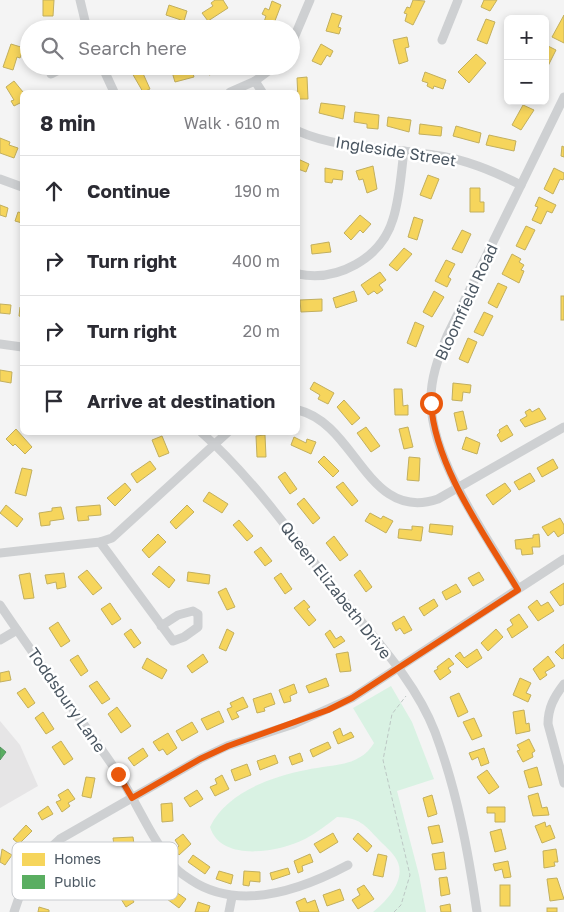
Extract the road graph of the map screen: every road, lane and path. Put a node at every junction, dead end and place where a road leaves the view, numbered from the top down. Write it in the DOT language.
graph roads {
  1 [pos="80,0"];
  2 [pos="310,0"];
  3 [pos="458,0"];
  4 [pos="85,20"];
  5 [pos="300,24"];
  6 [pos="442,40"];
  7 [pos="106,75"];
  8 [pos="263,75"];
  9 [pos="255,81"];
  10 [pos="113,90"];
  11 [pos="235,90"];
  12 [pos="261,90"];
  13 [pos="564,98"];
  14 [pos="561,111"];
  15 [pos="300,132"];
  16 [pos="404,150"];
  17 [pos="0,179"];
  18 [pos="20,185"];
  19 [pos="521,185"];
  20 [pos="300,274"];
  21 [pos="0,344"];
  22 [pos="20,347"];
  23 [pos="300,411"];
  24 [pos="564,426"];
  25 [pos="204,435"];
  26 [pos="225,435"];
  27 [pos="215,445"];
  28 [pos="458,488"];
  29 [pos="100,542"];
  30 [pos="0,553"];
  31 [pos="564,559"];
  32 [pos="518,590"];
  33 [pos="0,605"];
  34 [pos="161,626"];
  35 [pos="17,630"];
  36 [pos="0,640"];
  37 [pos="398,669"];
  38 [pos="564,684"];
  39 [pos="407,695"];
  40 [pos="564,783"];
  41 [pos="132,798"];
  42 [pos="58,842"];
  43 [pos="158,842"];
  44 [pos="348,865"];
  45 [pos="178,870"];
  46 [pos="232,897"];
  47 [pos="18,900"];
  48 [pos="14,912"];
  49 [pos="229,912"];
  50 [pos="394,912"];
  51 [pos="477,912"];
  1 -- 4 [label="street"];
  2 -- 5 [label="street"];
  3 -- 6 [label="street"];
  7 -- 10 [label="street"];
  8 -- 9 [label="street"];
  9 -- 11 [label="street"];
  9 -- 12 [label="street"];
  13 -- 14 [label="street, Bloomfield Road"];
  14 -- 19 [label="street, Bloomfield Road"];
  15 -- 16 [label="street, Ingleside Street"];
  16 -- 19 [label="street, Ingleside Street"];
  16 -- 20 [label="street"];
  17 -- 18 [label="street"];
  19 -- 28 [label="street, Bloomfield Road"];
  21 -- 22 [label="street"];
  23 -- 28 [label="street"];
  24 -- 28 [label="street"];
  25 -- 27 [label="street, Queen Elizabeth Drive"];
  26 -- 27 [label="street"];
  27 -- 29 [label="street"];
  27 -- 37 [label="street, Queen Elizabeth Drive"];
  28 -- 32 [label="street, Bloomfield Road"];
  29 -- 30 [label="street"];
  29 -- 34 [label="street"];
  31 -- 32 [label="street"];
  32 -- 37 [label="street"];
  33 -- 35 [label="street, Toddsbury Lane"];
  35 -- 36 [label="street"];
  35 -- 41 [label="street, Toddsbury Lane"];
  37 -- 41 [label="street"];
  37 -- 51 [label="street, Queen Elizabeth Drive"];
  38 -- 40 [label="street"];
  39 -- 50 [label="path"];
  41 -- 42 [label="street"];
  41 -- 43 [label="street, Toddsbury Lane"];
  44 -- 46 [label="street, Toddsbury Lane"];
  45 -- 46 [label="street, Toddsbury Lane"];
  46 -- 49 [label="street"];
  47 -- 48 [label="street"];
}
